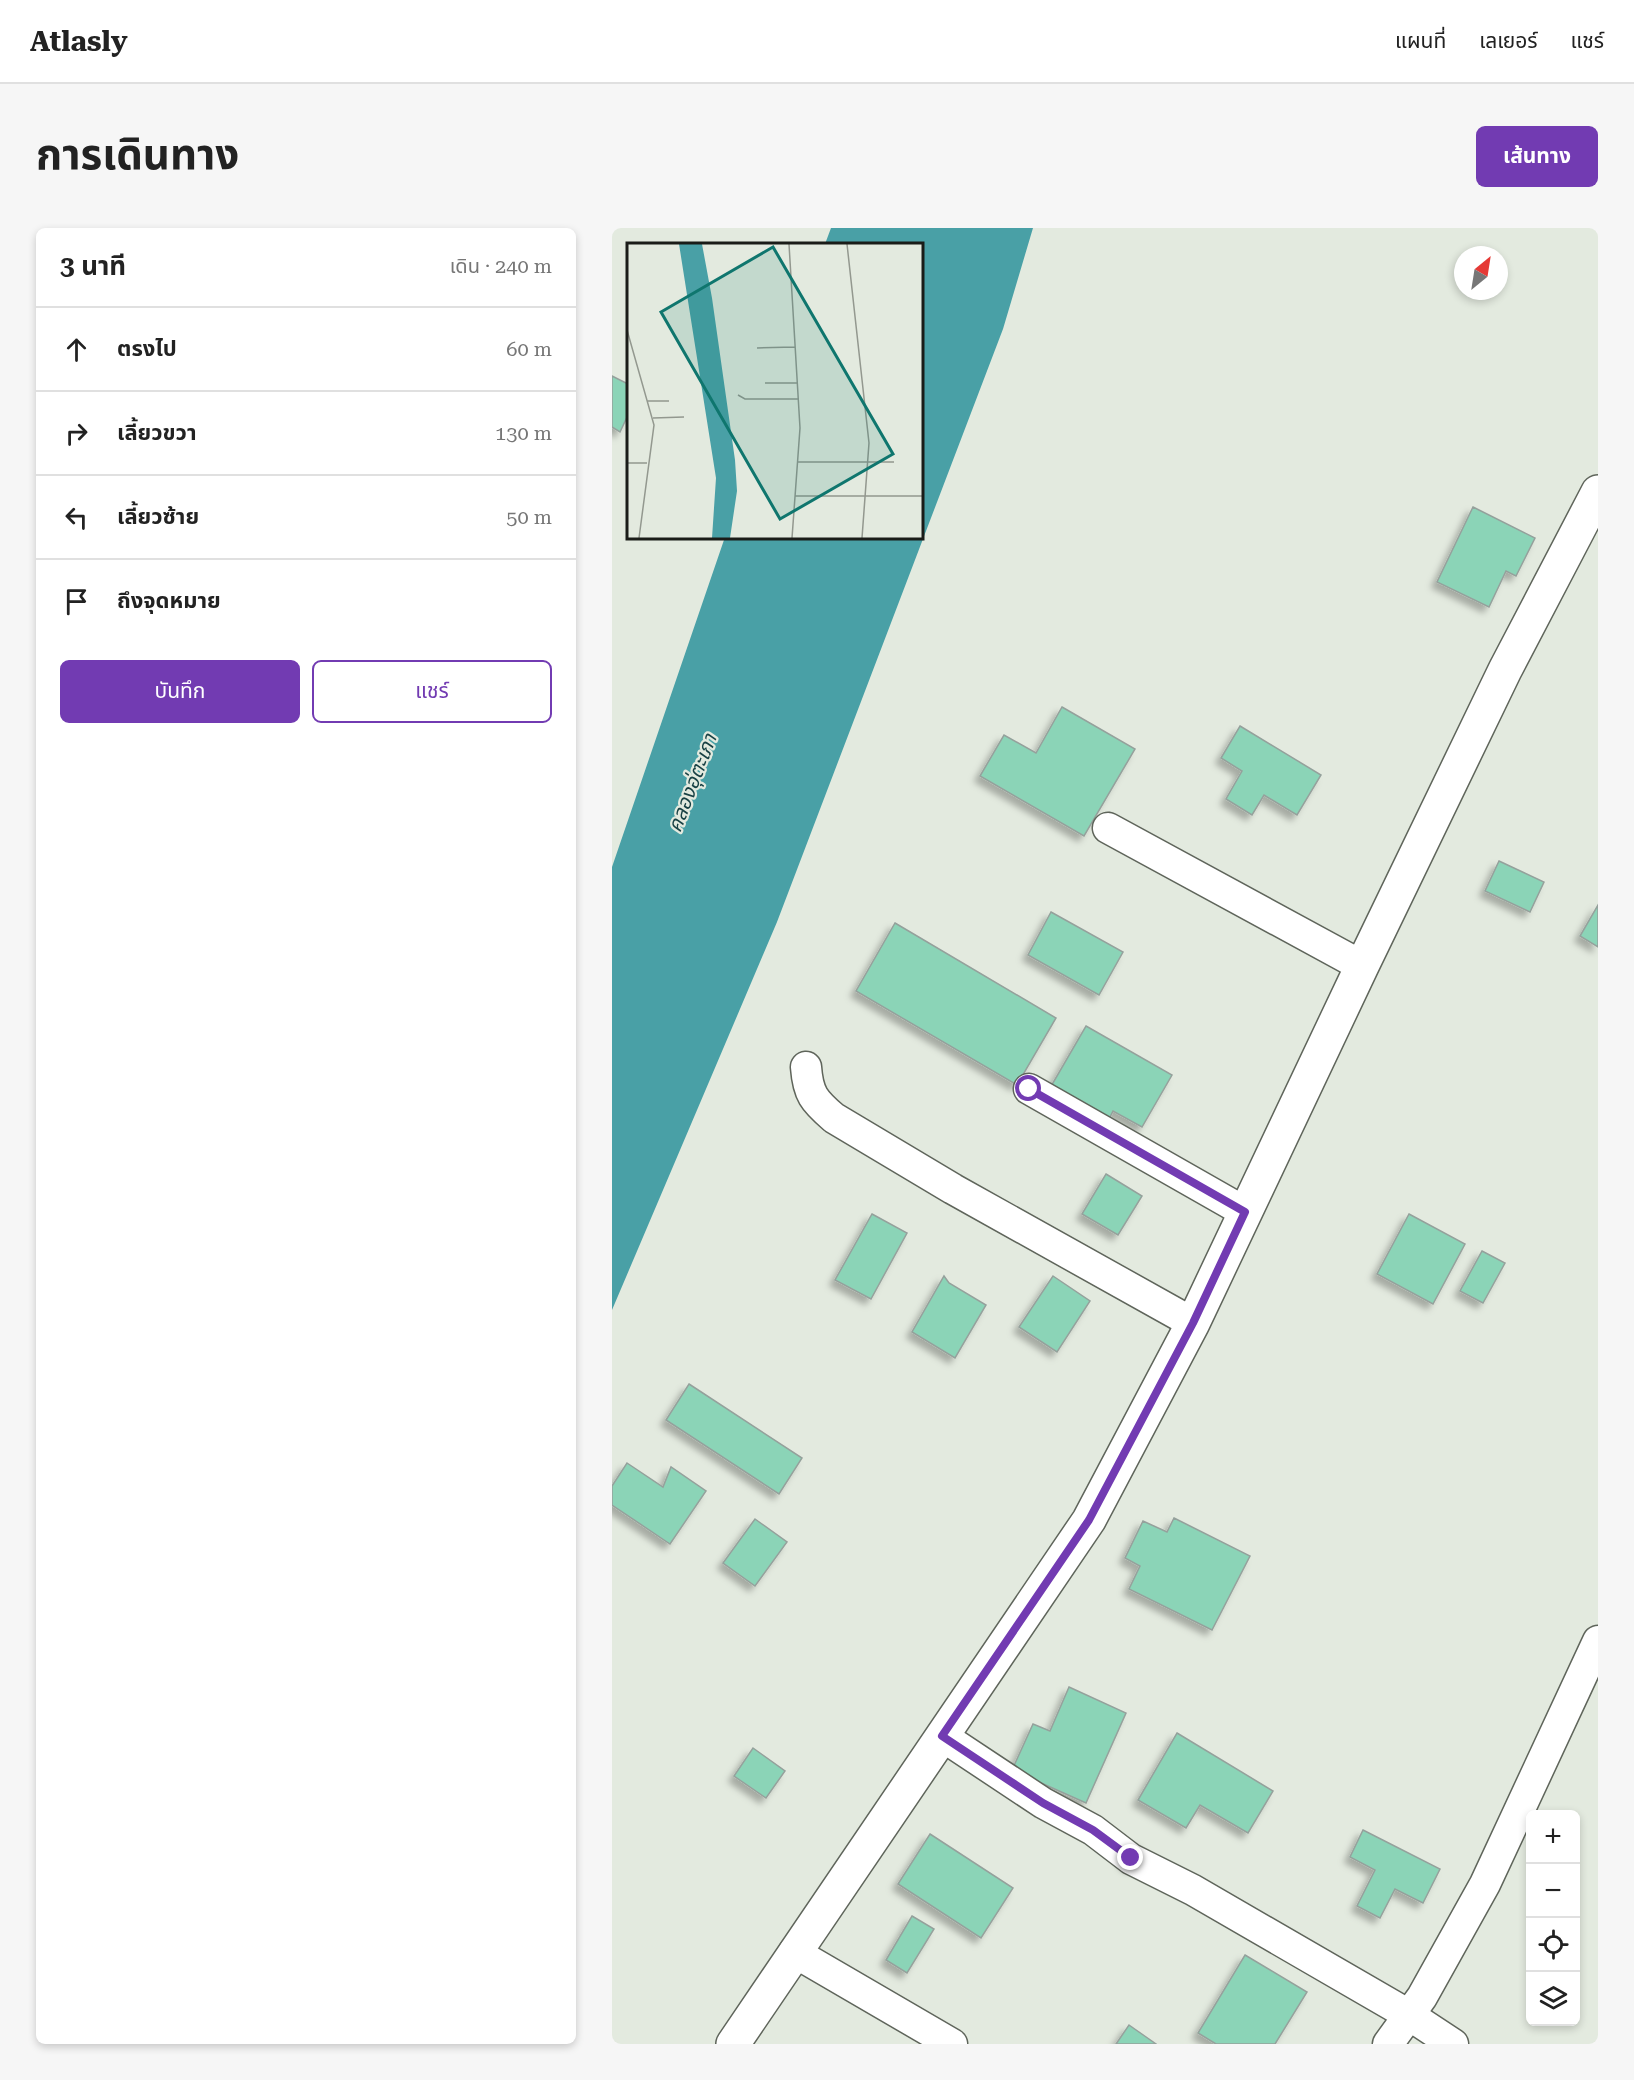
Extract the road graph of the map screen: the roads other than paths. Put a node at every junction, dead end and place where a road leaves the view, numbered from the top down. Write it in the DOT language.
graph roads {
  1 [pos="1598,492"];
  2 [pos="1108,828"];
  3 [pos="1362,966"];
  4 [pos="806,1067"];
  5 [pos="1029,1089"];
  6 [pos="1245,1212"];
  7 [pos="1193,1323"];
  8 [pos="1598,1641"];
  9 [pos="942,1736"];
  10 [pos="794,1952"];
  11 [pos="1409,2014"];
  12 [pos="733,2044"];
  13 [pos="952,2044"];
  14 [pos="1388,2044"];
  15 [pos="1453,2044"];
  1 -- 3 [label="street"];
  2 -- 3 [label="street"];
  3 -- 6 [label="street"];
  4 -- 7 [label="street"];
  5 -- 6 [label="street"];
  6 -- 7 [label="street"];
  7 -- 9 [label="street"];
  8 -- 11 [label="street"];
  9 -- 10 [label="street"];
  9 -- 11 [label="street"];
  10 -- 12 [label="street"];
  10 -- 13 [label="street"];
  11 -- 14 [label="street"];
  11 -- 15 [label="street"];
}
